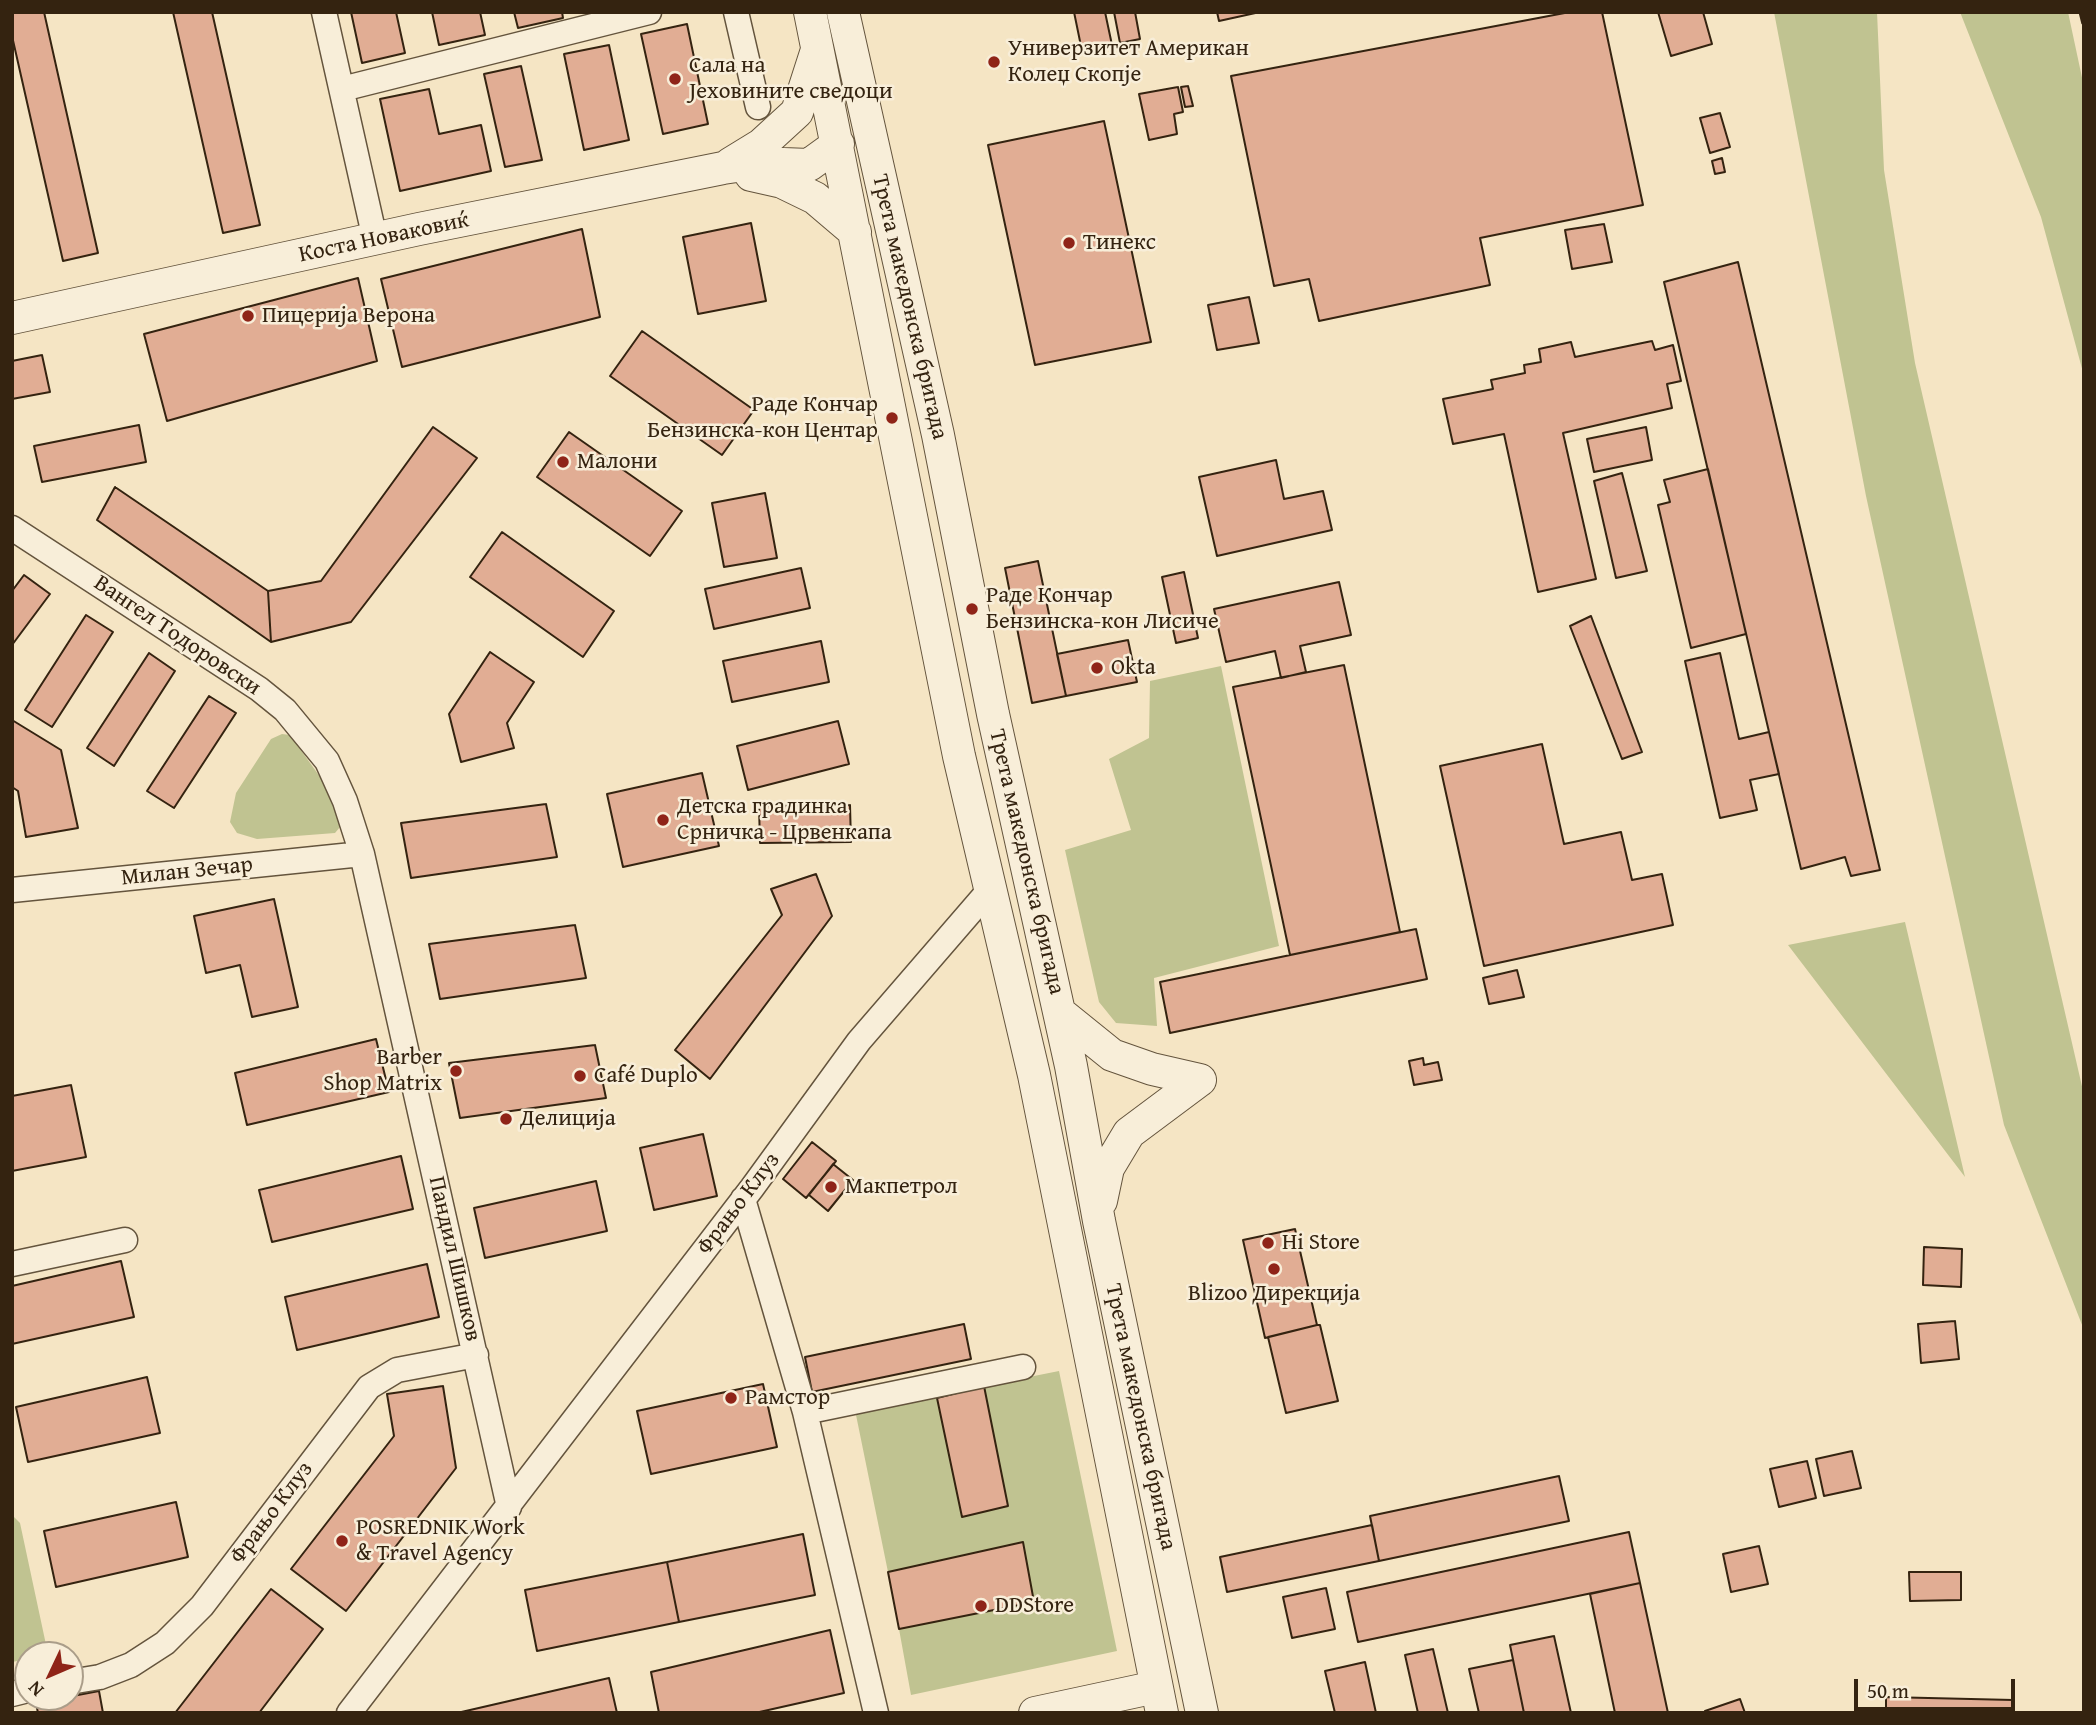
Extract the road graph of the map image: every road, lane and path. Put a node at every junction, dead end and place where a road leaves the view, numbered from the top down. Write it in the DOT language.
graph roads {
  1 [pos="324,12"];
  2 [pos="649,12"];
  3 [pos="736,12"];
  4 [pos="810,12"];
  5 [pos="843,12"];
  6 [pos="818,47"];
  7 [pos="342,89"];
  8 [pos="758,107"];
  9 [pos="871,134"];
  10 [pos="838,144"];
  11 [pos="723,168"];
  12 [pos="855,232"];
  13 [pos="375,239"];
  14 [pos="12,318"];
  15 [pos="12,528"];
  16 [pos="327,761"];
  17 [pos="362,854"];
  18 [pos="12,890"];
  19 [pos="982,896"];
  20 [pos="1060,1013"];
  21 [pos="743,1199"];
  22 [pos="1099,1221"];
  23 [pos="125,1240"];
  24 [pos="12,1264"];
  25 [pos="476,1355"];
  26 [pos="1023,1367"];
  27 [pos="804,1412"];
  28 [pos="509,1507"];
  29 [pos="84,1680"];
  30 [pos="1159,1700"];
  31 [pos="349,1713"];
  32 [pos="876,1713"];
  33 [pos="1035,1713"];
  34 [pos="1202,1713"];
  1 -- 7 [label="street"];
  2 -- 7 [label="street"];
  3 -- 8 [label="street"];
  4 -- 6 [label="street, Трета македонска бригада"];
  5 -- 9 [label="street, Трета македонска бригада"];
  6 -- 10 [label="street, Трета македонска бригада"];
  6 -- 11 [label="street"];
  7 -- 13 [label="street"];
  9 -- 10 [label="street, Коста Новаковиќ"];
  9 -- 20 [label="street, Трета македонска бригада"];
  10 -- 11 [label="street, Коста Новаковиќ"];
  10 -- 12 [label="street, Трета македонска бригада"];
  11 -- 12 [label="street"];
  11 -- 13 [label="street, Коста Новаковиќ"];
  12 -- 19 [label="street, Трета македонска бригада"];
  13 -- 14 [label="street, Коста Новаковиќ"];
  15 -- 16 [label="street, Вангел Тодоровски"];
  16 -- 17 [label="street, Пандил Шишков"];
  17 -- 18 [label="street, Милан Зечар"];
  17 -- 25 [label="street, Пандил Шишков"];
  19 -- 21 [label="street, Фрањо Клуз"];
  19 -- 30 [label="street, Трета македонска бригада"];
  20 -- 22 [label="street, Трета македонска бригада"];
  20 -- 22 [label="street"];
  21 -- 27 [label="street"];
  21 -- 28 [label="street, Фрањо Клуз"];
  22 -- 34 [label="street, Трета македонска бригада"];
  23 -- 24 [label="street"];
  25 -- 28 [label="street, Пандил Шишков"];
  25 -- 29 [label="street, Фрањо Клуз"];
  26 -- 27 [label="street"];
  27 -- 32 [label="street"];
  28 -- 31 [label="street"];
  30 -- 33 [label="street"];
}
